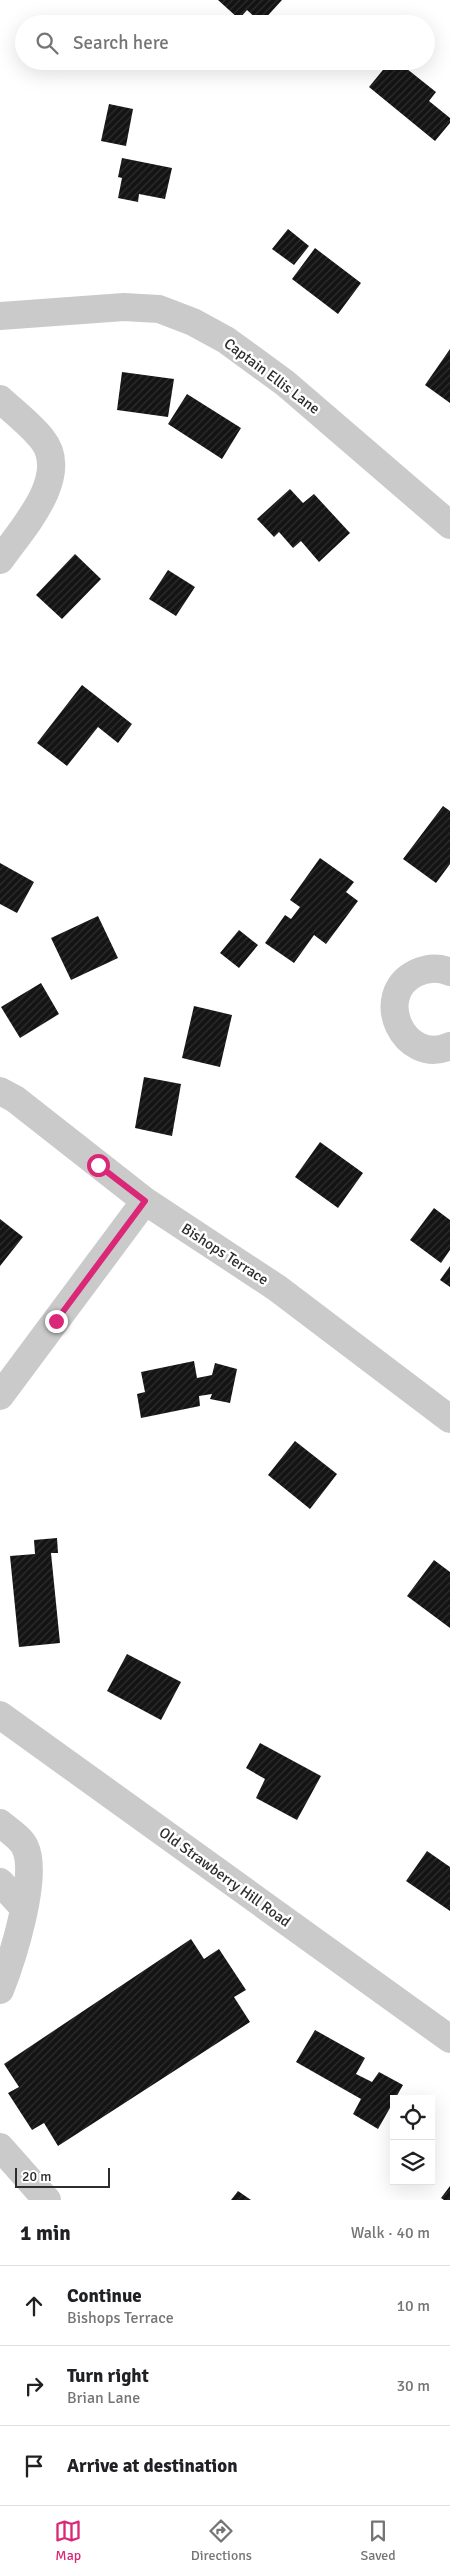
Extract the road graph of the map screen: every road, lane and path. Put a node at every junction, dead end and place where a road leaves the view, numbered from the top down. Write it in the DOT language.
graph roads {
  1 [pos="0,316"];
  2 [pos="0,399"];
  3 [pos="450,525"];
  4 [pos="0,560"];
  5 [pos="450,972"];
  6 [pos="450,1046"];
  7 [pos="0,1091"];
  8 [pos="145,1201"];
  9 [pos="0,1396"];
  10 [pos="450,1419"];
  11 [pos="0,1715"];
  12 [pos="0,1823"];
  13 [pos="0,1882"];
  14 [pos="23,1907"];
  15 [pos="0,1990"];
  16 [pos="450,2038"];
  17 [pos="0,2146"];
  18 [pos="47,2200"];
  1 -- 3 [label="street, Captain Ellis Lane"];
  2 -- 4 [label="street"];
  5 -- 6 [label="street"];
  7 -- 8 [label="street, Bishops Terrace"];
  8 -- 9 [label="street"];
  8 -- 10 [label="street, Bishops Terrace"];
  11 -- 16 [label="street, Old Strawberry Hill Road"];
  12 -- 14 [label="street"];
  13 -- 14 [label="street"];
  14 -- 15 [label="street"];
  17 -- 18 [label="street"];
}
